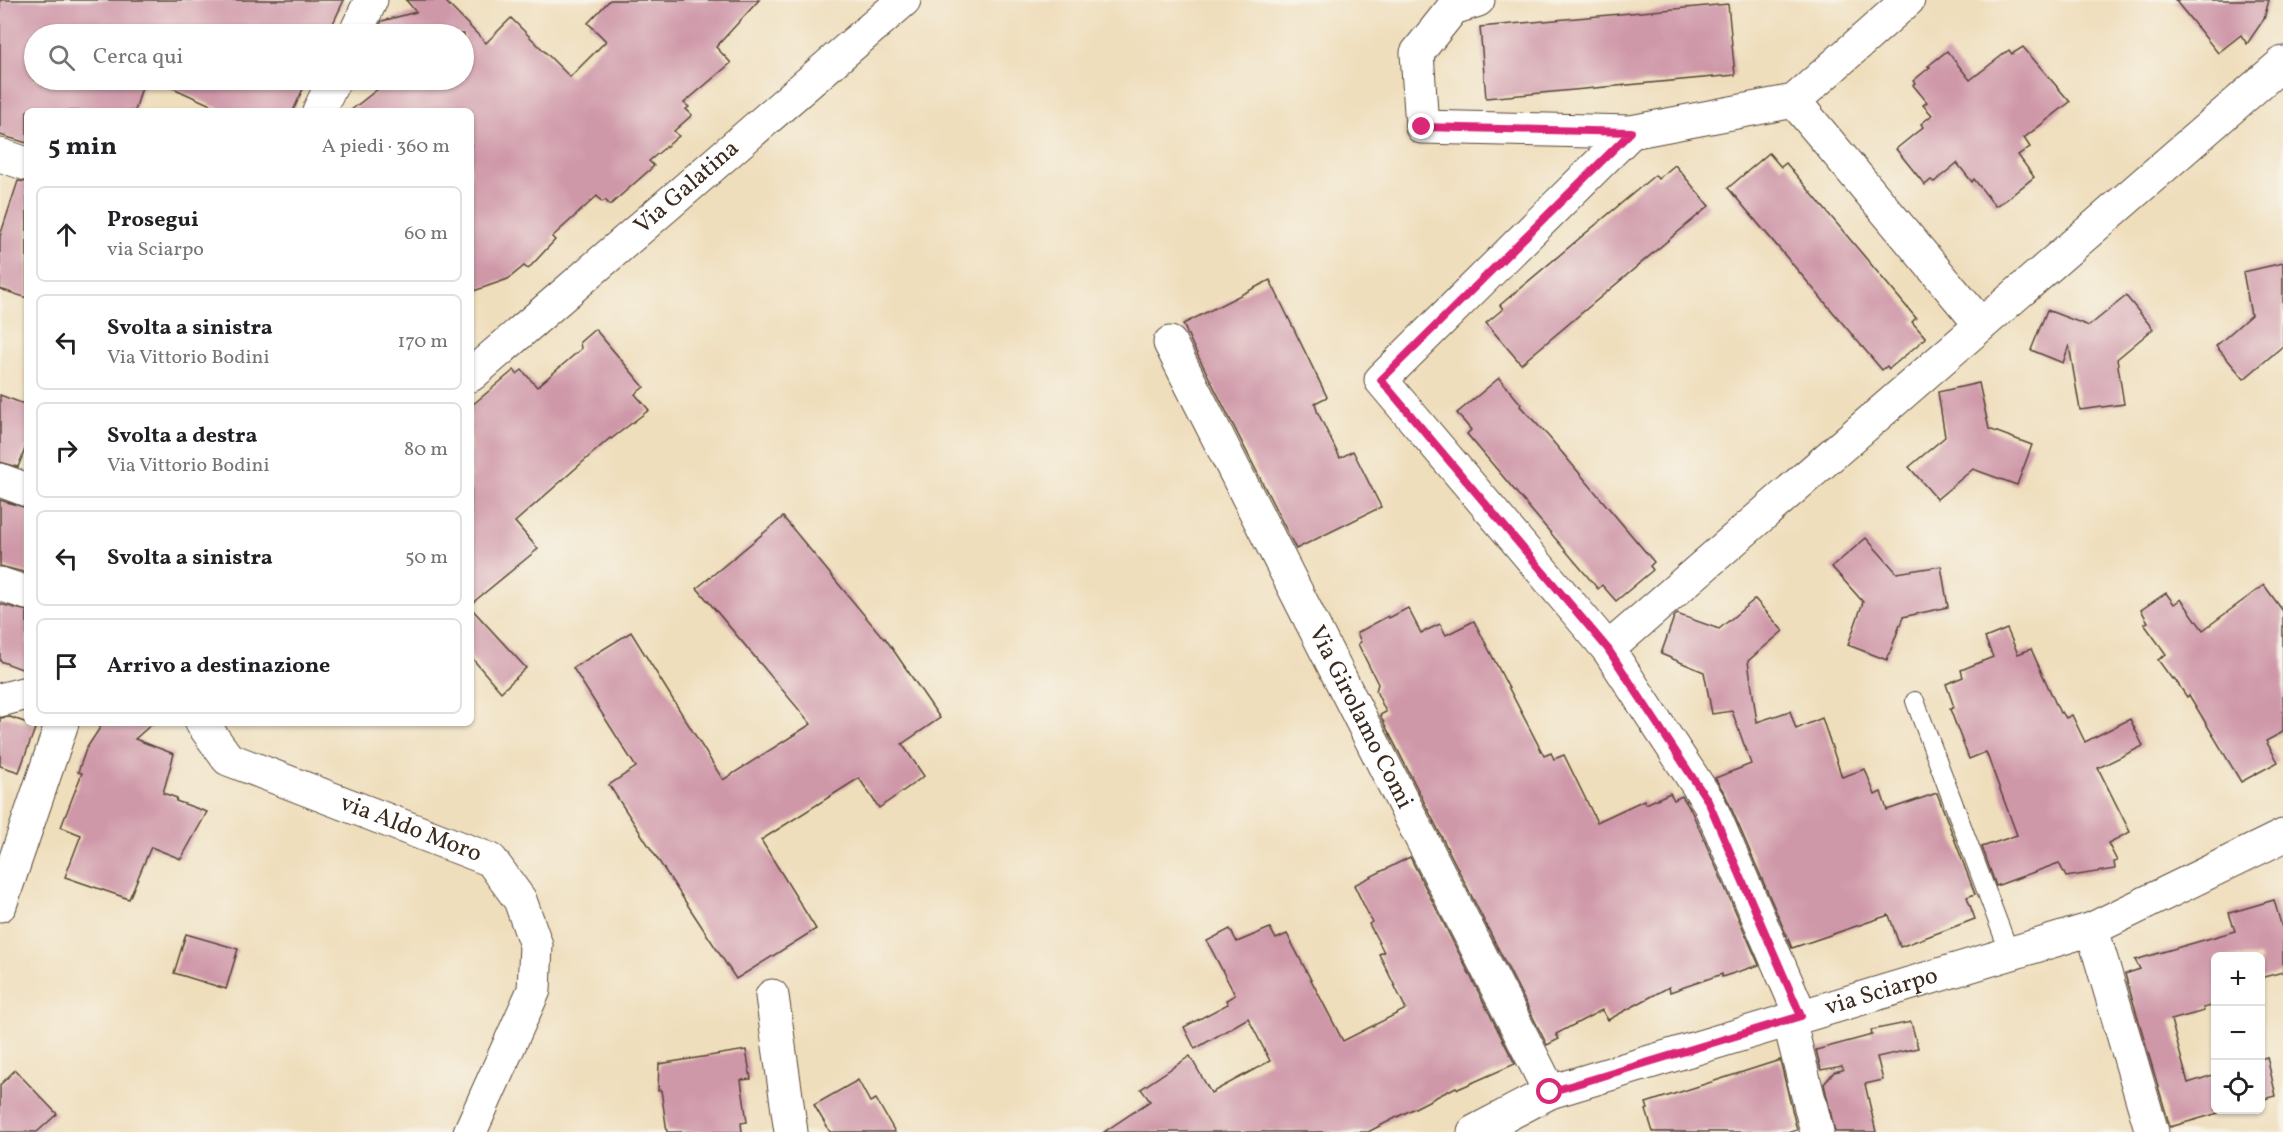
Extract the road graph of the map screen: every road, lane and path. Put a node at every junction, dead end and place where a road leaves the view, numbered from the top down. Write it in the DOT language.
graph roads {
  1 [pos="370,0"];
  2 [pos="904,0"];
  3 [pos="1478,0"];
  4 [pos="1908,0"];
  5 [pos="359,24"];
  6 [pos="2283,63"];
  7 [pos="329,90"];
  8 [pos="1794,101"];
  9 [pos="320,108"];
  10 [pos="1631,132"];
  11 [pos="0,155"];
  12 [pos="24,163"];
  13 [pos="1981,325"];
  14 [pos="1170,343"];
  15 [pos="474,372"];
  16 [pos="0,480"];
  17 [pos="24,489"];
  18 [pos="0,584"];
  19 [pos="24,592"];
  20 [pos="1608,649"];
  21 [pos="24,694"];
  22 [pos="0,700"];
  23 [pos="1915,701"];
  24 [pos="61,726"];
  25 [pos="204,726"];
  26 [pos="2283,836"];
  27 [pos="0,905"];
  28 [pos="2092,929"];
  29 [pos="2010,954"];
  30 [pos="772,996"];
  31 [pos="1795,1018"];
  32 [pos="1550,1092"];
  33 [pos="470,1132"];
  34 [pos="791,1132"];
  35 [pos="1474,1132"];
  36 [pos="1817,1132"];
  37 [pos="2152,1132"];
  1 -- 5 [label="street"];
  2 -- 15 [label="street, Via Galatina"];
  3 -- 10 [label="street"];
  4 -- 8 [label="street"];
  6 -- 13 [label="street"];
  7 -- 9 [label="street"];
  8 -- 10 [label="street"];
  8 -- 13 [label="street"];
  10 -- 20 [label="street"];
  11 -- 12 [label="street"];
  13 -- 20 [label="street"];
  14 -- 32 [label="street, Via Girolamo Comi"];
  16 -- 17 [label="street"];
  18 -- 19 [label="street"];
  20 -- 31 [label="street"];
  21 -- 22 [label="street"];
  23 -- 29 [label="lane"];
  24 -- 27 [label="street"];
  25 -- 33 [label="street, via Aldo Moro"];
  26 -- 28 [label="street, via Sciarpo"];
  28 -- 29 [label="street, via Sciarpo"];
  28 -- 37 [label="street"];
  29 -- 31 [label="street, via Sciarpo"];
  30 -- 34 [label="street"];
  31 -- 32 [label="street, via Sciarpo"];
  31 -- 36 [label="street"];
  32 -- 35 [label="street, via Sciarpo"];
}
